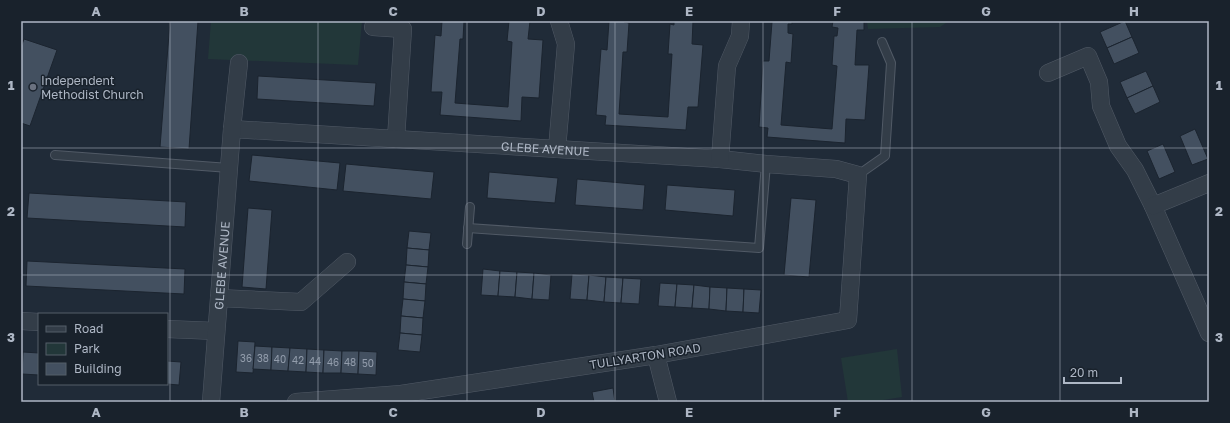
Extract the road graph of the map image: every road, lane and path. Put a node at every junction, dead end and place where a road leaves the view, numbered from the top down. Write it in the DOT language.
graph roads {
  1 [pos="559,21"];
  2 [pos="741,21"];
  3 [pos="373,27"];
  4 [pos="882,42"];
  5 [pos="239,63"];
  6 [pos="1048,73"];
  7 [pos="232,129"];
  8 [pos="396,139"];
  9 [pos="557,149"];
  10 [pos="55,156"];
  11 [pos="720,159"];
  12 [pos="766,164"];
  13 [pos="229,168"];
  14 [pos="858,175"];
  15 [pos="1209,183"];
  16 [pos="1153,206"];
  17 [pos="470,207"];
  18 [pos="468,228"];
  19 [pos="467,244"];
  20 [pos="347,262"];
  21 [pos="219,298"];
  22 [pos="21,322"];
  23 [pos="38,322"];
  24 [pos="168,329"];
  25 [pos="216,331"];
  26 [pos="1209,332"];
  27 [pos="656,355"];
  28 [pos="402,398"];
  29 [pos="210,402"];
  30 [pos="296,402"];
  31 [pos="668,402"];
  1 -- 9 [label="street"];
  2 -- 11 [label="street"];
  3 -- 8 [label="street"];
  4 -- 14 [label="lane"];
  5 -- 7 [label="street, GLEBE AVENUE"];
  6 -- 16 [label="street"];
  7 -- 8 [label="street, GLEBE AVENUE"];
  7 -- 13 [label="street, GLEBE AVENUE"];
  8 -- 9 [label="street, GLEBE AVENUE"];
  9 -- 11 [label="street, GLEBE AVENUE"];
  10 -- 13 [label="lane"];
  11 -- 12 [label="street, GLEBE AVENUE"];
  12 -- 14 [label="street, GLEBE AVENUE"];
  12 -- 18 [label="lane"];
  13 -- 21 [label="street, GLEBE AVENUE"];
  14 -- 27 [label="street, TULLYARTON ROAD"];
  15 -- 16 [label="street"];
  16 -- 26 [label="street"];
  17 -- 18 [label="lane"];
  18 -- 19 [label="lane"];
  20 -- 21 [label="street"];
  21 -- 25 [label="street, GLEBE AVENUE"];
  22 -- 23 [label="street"];
  24 -- 25 [label="street"];
  25 -- 29 [label="street, GLEBE AVENUE"];
  27 -- 28 [label="street, TULLYARTON ROAD"];
  27 -- 31 [label="street"];
  28 -- 30 [label="street, TULLYARTON ROAD"];
}
